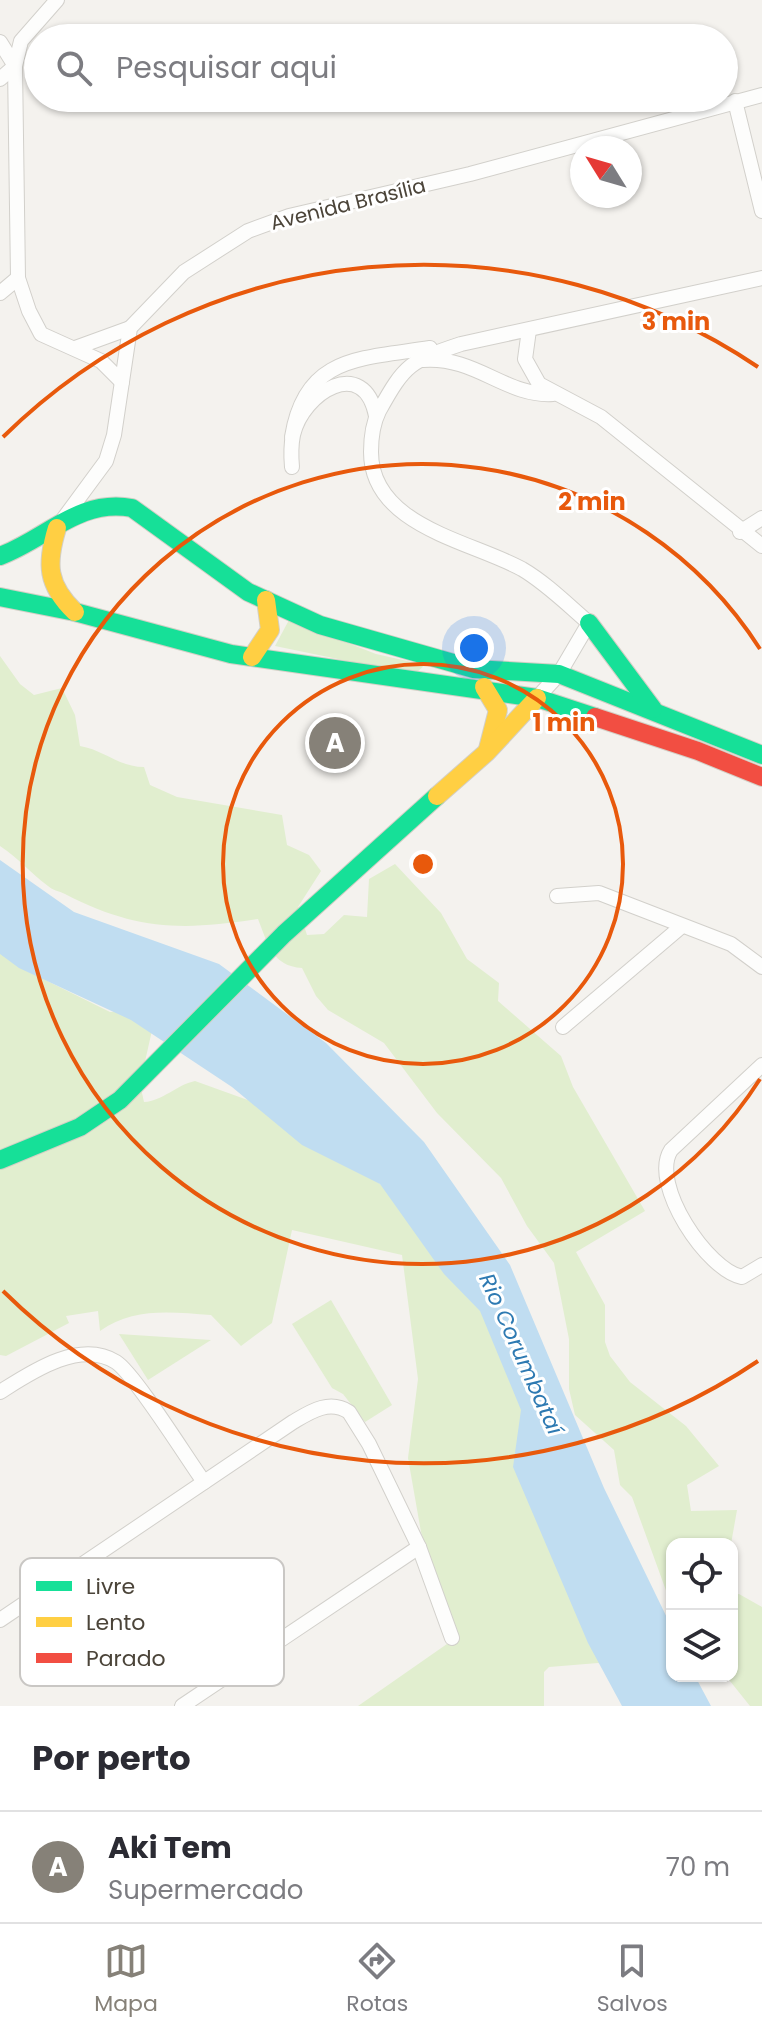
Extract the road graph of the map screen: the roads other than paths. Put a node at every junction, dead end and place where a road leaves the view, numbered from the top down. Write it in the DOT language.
graph roads {
  1 [pos="57,0"];
  2 [pos="36,24"];
  3 [pos="24,38"];
  4 [pos="0,42"];
  5 [pos="15,66"];
  6 [pos="0,79"];
  7 [pos="762,95"];
  8 [pos="738,100"];
  9 [pos="695,112"];
  10 [pos="738,112"];
  11 [pos="762,211"];
  12 [pos="18,278"];
  13 [pos="762,278"];
  14 [pos="0,293"];
  15 [pos="130,328"];
  16 [pos="529,330"];
  17 [pos="461,344"];
  18 [pos="75,348"];
  19 [pos="414,361"];
  20 [pos="122,382"];
  21 [pos="553,394"];
  22 [pos="376,416"];
  23 [pos="292,437"];
  24 [pos="292,467"];
  25 [pos="762,518"];
  26 [pos="57,528"];
  27 [pos="740,532"];
  28 [pos="762,546"];
  29 [pos="0,556"];
  30 [pos="0,597"];
  31 [pos="266,600"];
  32 [pos="75,612"];
  33 [pos="589,623"];
  34 [pos="252,657"];
  35 [pos="445,660"];
  36 [pos="559,674"];
  37 [pos="491,694"];
  38 [pos="537,698"];
  39 [pos="653,709"];
  40 [pos="487,752"];
  41 [pos="762,755"];
  42 [pos="762,777"];
  43 [pos="557,896"];
  44 [pos="682,926"];
  45 [pos="762,967"];
  46 [pos="563,1027"];
  47 [pos="762,1065"];
  48 [pos="0,1160"];
  49 [pos="762,1265"];
  50 [pos="0,1392"];
  51 [pos="204,1482"];
  52 [pos="419,1547"];
  53 [pos="92,1558"];
  54 [pos="20,1606"];
  55 [pos="0,1620"];
  56 [pos="284,1638"];
  57 [pos="452,1638"];
  58 [pos="212,1686"];
  59 [pos="182,1706"];
  1 -- 2 [label="street"];
  3 -- 5 [label="street"];
  4 -- 5 [label="street"];
  5 -- 6 [label="street"];
  5 -- 12 [label="street"];
  7 -- 8 [label="street, Avenida Brasília"];
  9 -- 15 [label="street, Avenida Brasília"];
  10 -- 11 [label="street"];
  12 -- 14 [label="street"];
  12 -- 18 [label="street"];
  13 -- 16 [label="street"];
  15 -- 18 [label="street"];
  15 -- 20 [label="street"];
  16 -- 17 [label="street"];
  16 -- 21 [label="street"];
  17 -- 19 [label="street"];
  17 -- 23 [label="street"];
  18 -- 20 [label="street"];
  19 -- 21 [label="street"];
  19 -- 22 [label="street"];
  20 -- 26 [label="street"];
  21 -- 27 [label="street"];
  22 -- 23 [label="street"];
  22 -- 33 [label="street"];
  23 -- 24 [label="street"];
  25 -- 27 [label="street"];
  26 -- 29 [label="street"];
  26 -- 31 [label="street"];
  26 -- 32 [label="street"];
  27 -- 28 [label="street"];
  30 -- 32 [label="street"];
  31 -- 34 [label="street"];
  31 -- 35 [label="street"];
  32 -- 34 [label="street"];
  33 -- 36 [label="street"];
  33 -- 39 [label="street"];
  34 -- 37 [label="street"];
  35 -- 36 [label="street"];
  35 -- 37 [label="street"];
  36 -- 38 [label="street"];
  36 -- 39 [label="street"];
  37 -- 38 [label="street"];
  37 -- 40 [label="street"];
  38 -- 40 [label="street"];
  38 -- 42 [label="street"];
  39 -- 41 [label="street"];
  40 -- 48 [label="street"];
  43 -- 44 [label="street"];
  44 -- 45 [label="street"];
  44 -- 46 [label="street"];
  47 -- 49 [label="street"];
  50 -- 51 [label="street"];
  51 -- 52 [label="street"];
  51 -- 53 [label="street"];
  52 -- 56 [label="street"];
  52 -- 57 [label="street"];
  54 -- 55 [label="street"];
  58 -- 59 [label="street"];
}
